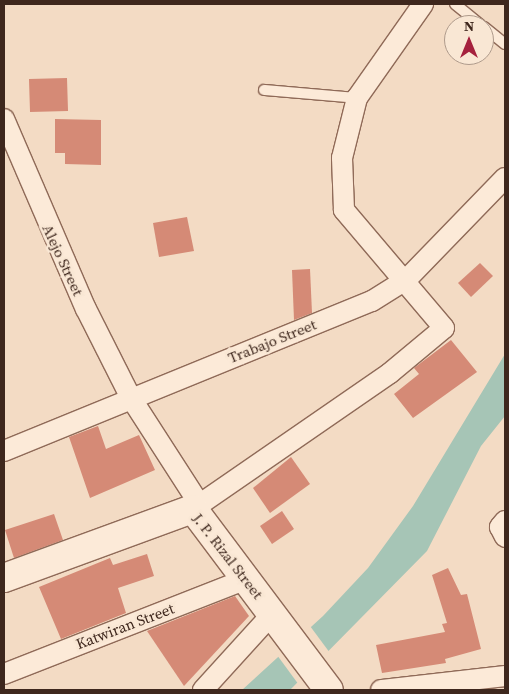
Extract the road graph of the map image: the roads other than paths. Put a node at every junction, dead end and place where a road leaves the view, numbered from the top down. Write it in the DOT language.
graph roads {
  1 [pos="423,4"];
  2 [pos="455,4"];
  3 [pos="469,15"];
  4 [pos="494,35"];
  5 [pos="505,44"];
  6 [pos="264,90"];
  7 [pos="357,98"];
  8 [pos="4,119"];
  9 [pos="505,178"];
  10 [pos="406,280"];
  11 [pos="131,398"];
  12 [pos="4,451"];
  13 [pos="196,507"];
  14 [pos="505,521"];
  15 [pos="505,537"];
  16 [pos="4,578"];
  17 [pos="246,579"];
  18 [pos="280,624"];
  19 [pos="4,674"];
  20 [pos="505,676"];
  21 [pos="327,687"];
  22 [pos="203,690"];
  23 [pos="381,690"];
  1 -- 7 [label="street"];
  2 -- 3 [label="lane"];
  4 -- 5 [label="lane"];
  6 -- 7 [label="lane"];
  7 -- 10 [label="street"];
  8 -- 11 [label="street, Alejo Street"];
  9 -- 10 [label="street, Trabajo Street"];
  10 -- 11 [label="street, Trabajo Street"];
  10 -- 13 [label="street"];
  11 -- 12 [label="street, Trabajo Street"];
  11 -- 13 [label="street, Alejo Street"];
  13 -- 16 [label="main road, J. P. Rizal Street"];
  13 -- 17 [label="main road, J. P. Rizal Street"];
  14 -- 15 [label="street"];
  17 -- 18 [label="main road, J. P. Rizal Street"];
  17 -- 19 [label="street, Katwiran Street"];
  18 -- 21 [label="main road, J. P. Rizal Street"];
  18 -- 22 [label="street"];
  20 -- 23 [label="street"];
}
